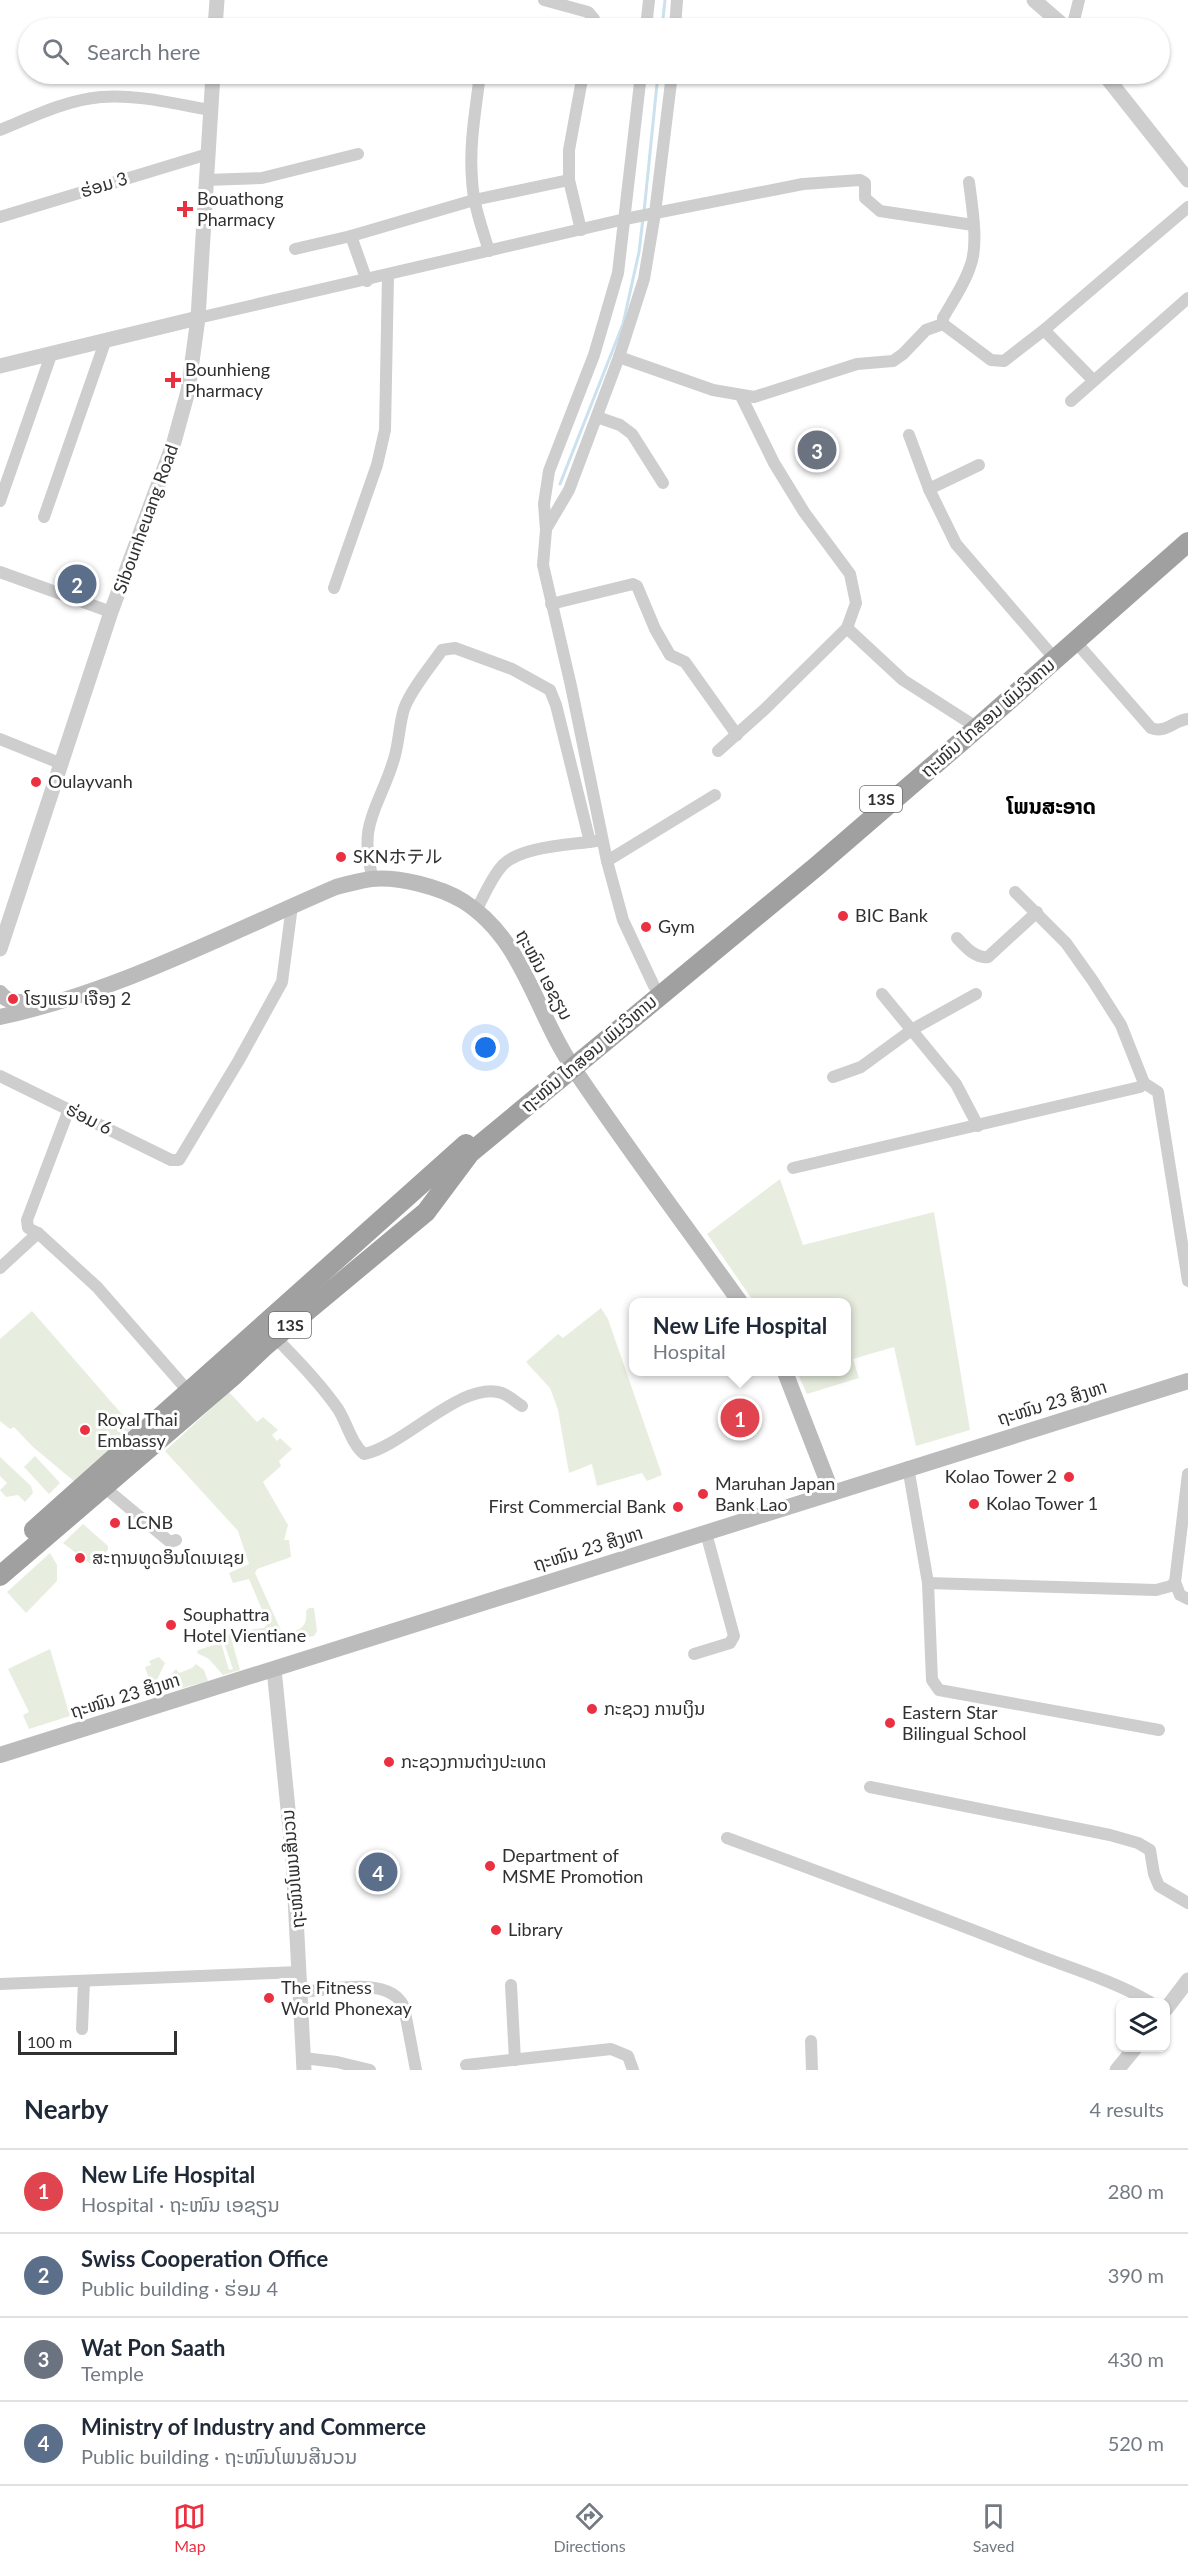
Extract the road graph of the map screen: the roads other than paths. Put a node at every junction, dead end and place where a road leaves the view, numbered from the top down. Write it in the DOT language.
graph roads {
  1 [pos="217,0"];
  2 [pos="544,0"];
  3 [pos="649,0"];
  4 [pos="677,0"];
  5 [pos="1034,0"];
  6 [pos="1078,0"];
  7 [pos="216,18"];
  8 [pos="593,18"];
  9 [pos="647,18"];
  10 [pos="676,18"];
  11 [pos="1055,18"];
  12 [pos="1074,18"];
  13 [pos="212,84"];
  14 [pos="479,84"];
  15 [pos="581,84"];
  16 [pos="640,84"];
  17 [pos="671,84"];
  18 [pos="1112,84"];
  19 [pos="211,110"];
  20 [pos="0,130"];
  21 [pos="208,154"];
  22 [pos="358,154"];
  23 [pos="206,180"];
  24 [pos="569,180"];
  25 [pos="1188,180"];
  26 [pos="969,182"];
  27 [pos="474,200"];
  28 [pos="1188,207"];
  29 [pos="655,213"];
  30 [pos="0,217"];
  31 [pos="625,219"];
  32 [pos="973,225"];
  33 [pos="581,230"];
  34 [pos="351,236"];
  35 [pos="295,249"];
  36 [pos="489,251"];
  37 [pos="388,275"];
  38 [pos="366,281"];
  39 [pos="1188,298"];
  40 [pos="198,318"];
  41 [pos="943,324"];
  42 [pos="1044,330"];
  43 [pos="105,342"];
  44 [pos="51,355"];
  45 [pos="619,357"];
  46 [pos="0,366"];
  47 [pos="1093,380"];
  48 [pos="741,396"];
  49 [pos="1071,401"];
  50 [pos="597,417"];
  51 [pos="909,435"];
  52 [pos="980,465"];
  53 [pos="663,483"];
  54 [pos="929,489"];
  55 [pos="0,501"];
  56 [pos="44,517"];
  57 [pos="546,530"];
  58 [pos="1188,530"];
  59 [pos="1188,542"];
  60 [pos="0,572"];
  61 [pos="334,588"];
  62 [pos="551,604"];
  63 [pos="111,612"];
  64 [pos="847,628"];
  65 [pos="1075,641"];
  66 [pos="1049,652"];
  67 [pos="1188,719"];
  68 [pos="970,723"];
  69 [pos="737,735"];
  70 [pos="0,739"];
  71 [pos="718,751"];
  72 [pos="62,764"];
  73 [pos="715,795"];
  74 [pos="596,841"];
  75 [pos="607,861"];
  76 [pos="373,879"];
  77 [pos="1015,892"];
  78 [pos="292,906"];
  79 [pos="476,911"];
  80 [pos="1038,912"];
  81 [pos="957,938"];
  82 [pos="0,949"];
  83 [pos="654,986"];
  84 [pos="0,993"];
  85 [pos="882,994"];
  86 [pos="976,994"];
  87 [pos="64,1000"];
  88 [pos="0,1017"];
  89 [pos="913,1029"];
  90 [pos="569,1062"];
  91 [pos="0,1076"];
  92 [pos="833,1077"];
  93 [pos="1144,1083"];
  94 [pos="69,1109"];
  95 [pos="978,1126"];
  96 [pos="793,1168"];
  97 [pos="38,1233"];
  98 [pos="0,1268"];
  99 [pos="1188,1281"];
  100 [pos="737,1298"];
  101 [pos="276,1337"];
  102 [pos="787,1376"];
  103 [pos="1188,1381"];
  104 [pos="188,1390"];
  105 [pos="522,1406"];
  106 [pos="908,1467"];
  107 [pos="1188,1474"];
  108 [pos="104,1487"];
  109 [pos="832,1493"];
  110 [pos="1185,1512"];
  111 [pos="706,1533"];
  112 [pos="176,1540"];
  113 [pos="23,1548"];
  114 [pos="0,1560"];
  115 [pos="0,1576"];
  116 [pos="1175,1582"];
  117 [pos="927,1583"];
  118 [pos="1188,1599"];
  119 [pos="694,1654"];
  120 [pos="274,1669"];
  121 [pos="1159,1730"];
  122 [pos="0,1755"];
  123 [pos="870,1787"];
  124 [pos="727,1838"];
  125 [pos="1188,1904"];
  126 [pos="300,1972"];
  127 [pos="1188,1980"];
  128 [pos="84,1981"];
  129 [pos="0,1984"];
  130 [pos="511,1985"];
  131 [pos="301,1992"];
  132 [pos="1142,1998"];
  133 [pos="1170,2004"];
  134 [pos="82,2029"];
  135 [pos="812,2041"];
  136 [pos="1132,2052"];
  137 [pos="515,2060"];
  138 [pos="303,2064"];
  139 [pos="466,2065"];
  140 [pos="370,2070"];
  141 [pos="416,2070"];
  142 [pos="633,2070"];
  143 [pos="812,2070"];
  144 [pos="1117,2070"];
  1 -- 7 [label="street"];
  2 -- 8 [label="street"];
  3 -- 9 [label="street"];
  4 -- 10 [label="street"];
  5 -- 11 [label="street"];
  6 -- 12 [label="street"];
  13 -- 19 [label="street, Sibounheuang Road"];
  14 -- 27 [label="street"];
  15 -- 24 [label="street"];
  16 -- 31 [label="street"];
  17 -- 29 [label="street"];
  18 -- 25 [label="street"];
  19 -- 20 [label="street"];
  19 -- 21 [label="street, Sibounheuang Road"];
  21 -- 23 [label="street, Sibounheuang Road"];
  21 -- 30 [label="street, ຮ່ອມ 3"];
  22 -- 23 [label="street"];
  23 -- 40 [label="street, Sibounheuang Road"];
  24 -- 27 [label="street"];
  24 -- 33 [label="street"];
  26 -- 32 [label="street"];
  27 -- 34 [label="street"];
  27 -- 36 [label="street"];
  28 -- 42 [label="street"];
  29 -- 31 [label="street"];
  29 -- 32 [label="street"];
  29 -- 45 [label="street"];
  31 -- 33 [label="street"];
  31 -- 57 [label="street"];
  32 -- 41 [label="street"];
  33 -- 36 [label="street"];
  34 -- 35 [label="street"];
  34 -- 38 [label="street"];
  36 -- 37 [label="street"];
  37 -- 38 [label="street"];
  37 -- 61 [label="street"];
  38 -- 40 [label="street"];
  39 -- 47 [label="street"];
  40 -- 43 [label="street"];
  40 -- 63 [label="street, Sibounheuang Road"];
  41 -- 42 [label="street"];
  41 -- 48 [label="street"];
  42 -- 47 [label="street"];
  43 -- 44 [label="street"];
  43 -- 56 [label="street"];
  44 -- 46 [label="street"];
  44 -- 55 [label="street"];
  45 -- 48 [label="street"];
  45 -- 50 [label="street"];
  47 -- 49 [label="street"];
  48 -- 64 [label="street"];
  50 -- 53 [label="street"];
  50 -- 57 [label="street"];
  51 -- 54 [label="street"];
  52 -- 54 [label="street"];
  54 -- 66 [label="street"];
  57 -- 62 [label="street"];
  58 -- 66 [label="highway, ຖະໜົນ ໄກສອນ ພົມວິຫານ / 13S"];
  59 -- 65 [label="highway, ຖະໜົນ ໄກສອນ ພົມວິຫານ / 13S"];
  60 -- 63 [label="street"];
  62 -- 69 [label="street"];
  62 -- 74 [label="street"];
  63 -- 72 [label="street, Sibounheuang Road"];
  64 -- 68 [label="street"];
  64 -- 69 [label="street"];
  65 -- 67 [label="street"];
  65 -- 90 [label="highway, ຖະໜົນ ໄກສອນ ພົມວິຫານ / 13S"];
  66 -- 68 [label="highway, ຖະໜົນ ໄກສອນ ພົມວິຫານ / 13S"];
  68 -- 83 [label="highway, ຖະໜົນ ໄກສອນ ພົມວິຫານ / 13S"];
  69 -- 71 [label="street"];
  70 -- 72 [label="street"];
  72 -- 82 [label="street, Sibounheuang Road"];
  73 -- 75 [label="street"];
  74 -- 75 [label="street"];
  74 -- 76 [label="street"];
  74 -- 79 [label="street"];
  75 -- 83 [label="street"];
  76 -- 78 [label="main road, ຖະໜົນ ເອຊຽນ"];
  76 -- 79 [label="main road, ຖະໜົນ ເອຊຽນ"];
  77 -- 80 [label="street"];
  78 -- 87 [label="main road, ຖະໜົນ ເອຊຽນ"];
  78 -- 94 [label="street, ຮ່ອມ 6"];
  79 -- 90 [label="main road, ຖະໜົນ ເອຊຽນ"];
  80 -- 81 [label="street"];
  80 -- 93 [label="street"];
  83 -- 90 [label="highway, ຖະໜົນ ໄກສອນ ພົມວິຫານ / 13S"];
  84 -- 87 [label="main road"];
  85 -- 89 [label="street"];
  86 -- 89 [label="street"];
  87 -- 88 [label="main road, ຖະໜົນ ເອຊຽນ"];
  89 -- 92 [label="street"];
  89 -- 95 [label="street"];
  90 -- 100 [label="main road, ຖະໜົນ ເອຊຽນ"];
  90 -- 101 [label="highway, ຖະໜົນ ໄກສອນ ພົມວິຫານ / 13S"];
  90 -- 104 [label="highway, ຖະໜົນ ໄກສອນ ພົມວິຫານ / 13S"];
  91 -- 94 [label="street, ຮ່ອມ 6"];
  93 -- 95 [label="street"];
  93 -- 99 [label="street"];
  94 -- 97 [label="street"];
  95 -- 96 [label="street"];
  97 -- 98 [label="street"];
  97 -- 104 [label="street"];
  101 -- 105 [label="street"];
  101 -- 108 [label="highway, ຖະໜົນ ໄກສອນ ພົມວິຫານ / 13S"];
  102 -- 109 [label="main road"];
  103 -- 106 [label="main road, ຖະໜົນ 23 ສິງຫາ"];
  104 -- 113 [label="highway, ຖະໜົນ ໄກສອນ ພົມວິຫານ / 13S"];
  106 -- 109 [label="main road, ຖະໜົນ 23 ສິງຫາ"];
  106 -- 117 [label="street"];
  107 -- 110 [label="street"];
  108 -- 112 [label="street"];
  108 -- 113 [label="highway, ຖະໜົນ ໄກສອນ ພົມວິຫານ / 13S"];
  109 -- 111 [label="main road, ຖະໜົນ 23 ສິງຫາ"];
  110 -- 116 [label="street"];
  111 -- 119 [label="street"];
  111 -- 120 [label="main road, ຖະໜົນ 23 ສິງຫາ"];
  113 -- 114 [label="highway, ຖະໜົນ ໄກສອນ ພົມວິຫານ / 13S"];
  113 -- 115 [label="highway, ຖະໜົນ ໄກສອນ ພົມວິຫານ / 13S"];
  116 -- 117 [label="street"];
  116 -- 118 [label="street"];
  117 -- 121 [label="street"];
  120 -- 122 [label="main road, ຖະໜົນ 23 ສິງຫາ"];
  120 -- 126 [label="street, ຖະໜົນໂພນສີນວນ"];
  123 -- 125 [label="street"];
  124 -- 132 [label="street"];
  126 -- 128 [label="street"];
  126 -- 131 [label="street, ຖະໜົນໂພນສີນວນ"];
  127 -- 133 [label="street"];
  128 -- 129 [label="street"];
  128 -- 134 [label="street"];
  130 -- 137 [label="street"];
  131 -- 138 [label="street, ຖະໜົນໂພນສີນວນ"];
  131 -- 141 [label="street"];
  135 -- 143 [label="street"];
  136 -- 144 [label="street"];
  137 -- 139 [label="street"];
  137 -- 142 [label="street"];
  138 -- 140 [label="street"];
}
